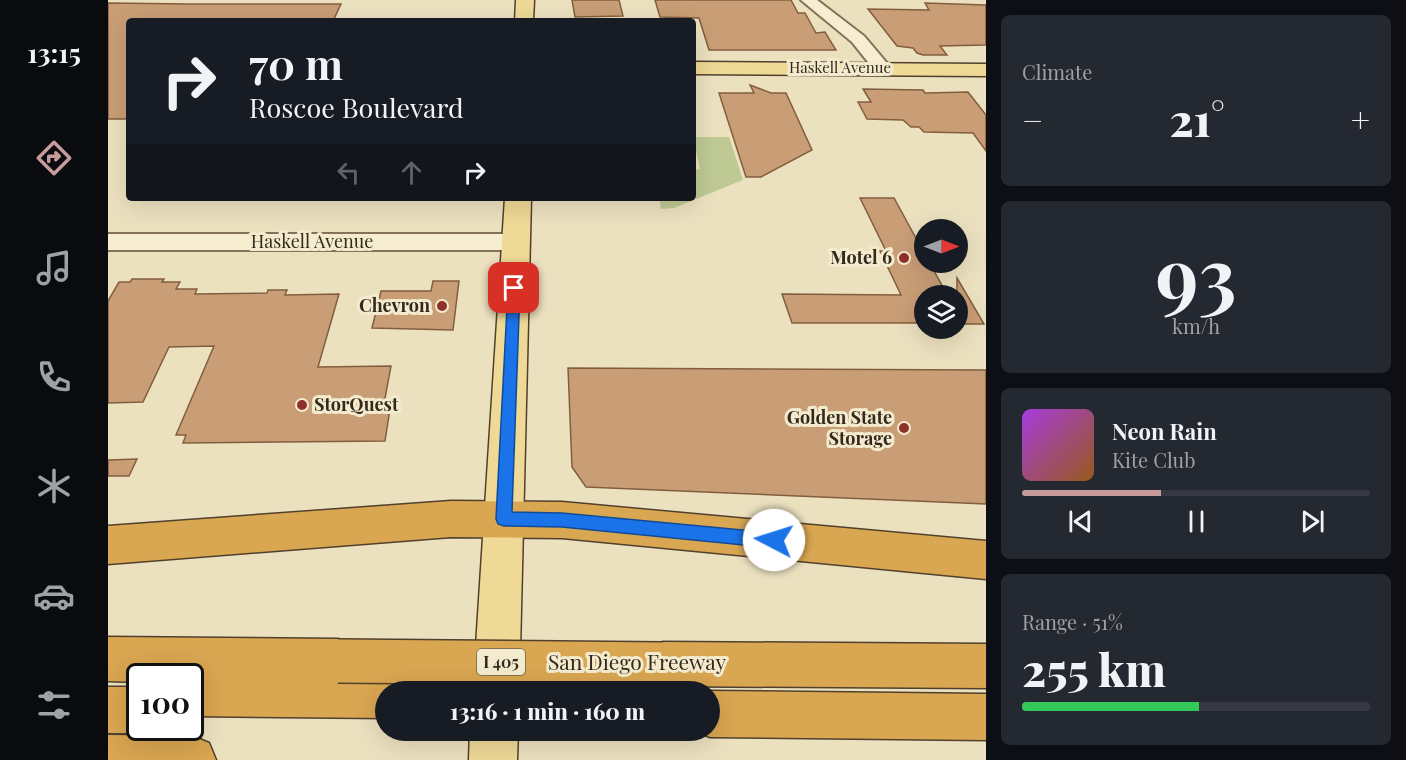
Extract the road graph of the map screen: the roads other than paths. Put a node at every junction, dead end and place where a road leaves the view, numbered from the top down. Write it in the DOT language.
graph roads {
  1 [pos="525,0"];
  2 [pos="808,0"];
  3 [pos="524,18"];
  4 [pos="696,68"];
  5 [pos="882,68"];
  6 [pos="986,70"];
  7 [pos="518,201"];
  8 [pos="108,242"];
  9 [pos="516,242"];
  10 [pos="504,519"];
  11 [pos="108,544"];
  12 [pos="986,560"];
  13 [pos="108,659"];
  14 [pos="986,666"];
  15 [pos="497,681"];
  16 [pos="331,689"];
  17 [pos="108,692"];
  18 [pos="126,692"];
  19 [pos="204,693"];
  20 [pos="375,694"];
  21 [pos="720,698"];
  22 [pos="986,700"];
  23 [pos="375,707"];
  24 [pos="204,708"];
  25 [pos="108,710"];
  26 [pos="126,710"];
  27 [pos="720,714"];
  28 [pos="986,717"];
  29 [pos="494,741"];
  30 [pos="108,759"];
  31 [pos="192,760"];
  32 [pos="493,760"];
  1 -- 3 [label="main road"];
  2 -- 5 [label="street"];
  4 -- 5 [label="main road, Haskell Avenue"];
  5 -- 6 [label="main road, Haskell Avenue"];
  7 -- 9 [label="main road"];
  8 -- 9 [label="street, Haskell Avenue"];
  9 -- 10 [label="main road"];
  10 -- 11 [label="highway"];
  10 -- 12 [label="highway"];
  10 -- 15 [label="main road"];
  13 -- 16 [label="highway, San Diego Freeway / I 405"];
  14 -- 16 [label="highway, San Diego Freeway / I 405, bridge"];
  16 -- 19 [label="highway"];
  16 -- 20 [label="highway"];
  16 -- 23 [label="highway"];
  16 -- 24 [label="highway"];
  17 -- 18 [label="highway"];
  21 -- 22 [label="highway"];
  25 -- 26 [label="highway"];
  27 -- 28 [label="highway"];
  29 -- 32 [label="main road"];
  30 -- 31 [label="highway"];
}
